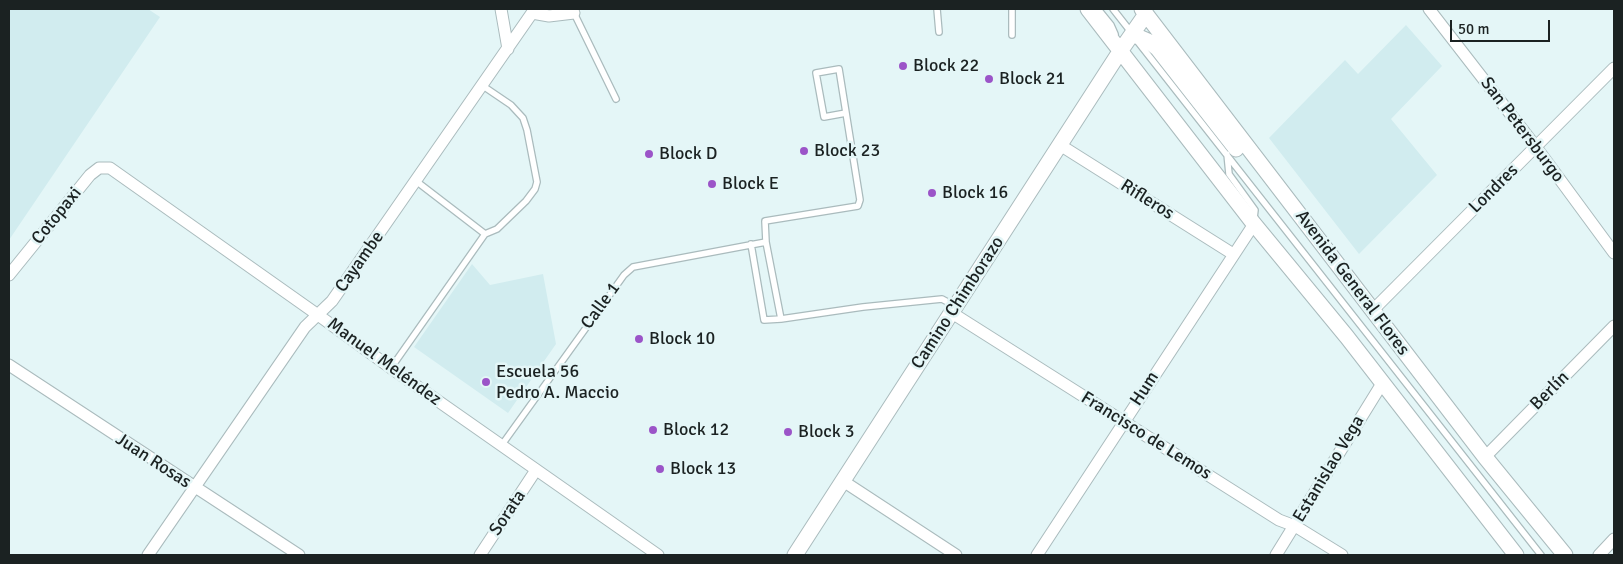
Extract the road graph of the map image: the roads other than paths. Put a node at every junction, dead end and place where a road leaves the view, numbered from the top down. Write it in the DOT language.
graph roads {
  1 [pos="501,9"];
  2 [pos="937,9"];
  3 [pos="1012,9"];
  4 [pos="1088,9"];
  5 [pos="1098,9"];
  6 [pos="1113,9"];
  7 [pos="1428,9"];
  8 [pos="1146,11"];
  9 [pos="574,13"];
  10 [pos="939,32"];
  11 [pos="1012,34"];
  12 [pos="1132,34"];
  13 [pos="508,49"];
  14 [pos="1121,50"];
  15 [pos="1614,68"];
  16 [pos="483,86"];
  17 [pos="616,99"];
  18 [pos="846,113"];
  19 [pos="1060,145"];
  20 [pos="1536,147"];
  21 [pos="1227,154"];
  22 [pos="110,168"];
  23 [pos="1268,172"];
  24 [pos="416,181"];
  25 [pos="1254,224"];
  26 [pos="485,234"];
  27 [pos="766,242"];
  28 [pos="751,244"];
  29 [pos="1614,253"];
  30 [pos="1233,254"];
  31 [pos="9,275"];
  32 [pos="954,310"];
  33 [pos="1373,310"];
  34 [pos="318,315"];
  35 [pos="781,319"];
  36 [pos="1614,326"];
  37 [pos="9,365"];
  38 [pos="391,368"];
  39 [pos="1383,382"];
  40 [pos="1123,422"];
  41 [pos="501,446"];
  42 [pos="1485,457"];
  43 [pos="536,470"];
  44 [pos="843,481"];
  45 [pos="195,488"];
  46 [pos="1295,526"];
  47 [pos="1614,539"];
  48 [pos="148,555"];
  49 [pos="298,555"];
  50 [pos="480,555"];
  51 [pos="658,555"];
  52 [pos="795,555"];
  53 [pos="956,555"];
  54 [pos="1037,555"];
  55 [pos="1276,555"];
  56 [pos="1342,555"];
  57 [pos="1516,555"];
  58 [pos="1542,555"];
  59 [pos="1565,555"];
  60 [pos="1598,555"];
  1 -- 13 [label="street"];
  2 -- 10 [label="lane"];
  3 -- 11 [label="lane"];
  4 -- 14 [label="main road, Avenida General Flores"];
  5 -- 14 [label="lane, Avenida General Flores"];
  6 -- 12 [label="lane, Avenida General Flores"];
  7 -- 20 [label="street, San Petersburgo"];
  8 -- 12 [label="main road, Camino Chimborazo"];
  8 -- 23 [label="main road, Avenida General Flores"];
  9 -- 13 [label="street, Cayambe"];
  9 -- 17 [label="lane"];
  12 -- 14 [label="main road, Camino Chimborazo"];
  12 -- 21 [label="lane, Avenida General Flores"];
  12 -- 23 [label="main road"];
  13 -- 16 [label="street, Cayambe"];
  14 -- 19 [label="main road, Camino Chimborazo"];
  14 -- 25 [label="main road, Avenida General Flores"];
  15 -- 20 [label="street, Londres"];
  16 -- 24 [label="street, Cayambe"];
  16 -- 26 [label="lane"];
  18 -- 18 [label="lane"];
  18 -- 27 [label="lane"];
  19 -- 30 [label="street, Rifleros"];
  19 -- 32 [label="main road, Camino Chimborazo"];
  20 -- 29 [label="street, San Petersburgo"];
  20 -- 33 [label="street, Londres"];
  21 -- 25 [label="lane, Avenida General Flores"];
  21 -- 58 [label="lane, Avenida General Flores"];
  22 -- 31 [label="street, Cotopaxi"];
  22 -- 34 [label="street, Manuel Meléndez"];
  23 -- 33 [label="main road, Avenida General Flores"];
  24 -- 26 [label="lane"];
  24 -- 34 [label="street, Cayambe"];
  25 -- 30 [label="street, Hum"];
  25 -- 39 [label="main road, Avenida General Flores"];
  26 -- 38 [label="lane"];
  27 -- 28 [label="lane, Calle 1"];
  27 -- 35 [label="lane"];
  28 -- 35 [label="lane"];
  28 -- 41 [label="lane, Calle 1"];
  30 -- 40 [label="street, Hum"];
  32 -- 35 [label="lane"];
  32 -- 40 [label="street, Francisco de Lemos"];
  32 -- 44 [label="main road, Camino Chimborazo"];
  33 -- 42 [label="main road, Avenida General Flores"];
  34 -- 38 [label="street, Manuel Meléndez"];
  34 -- 45 [label="street, Cayambe"];
  36 -- 42 [label="street, Berlín"];
  37 -- 45 [label="street, Juan Rosas"];
  38 -- 41 [label="street, Manuel Meléndez"];
  39 -- 46 [label="street, Estanislao Vega"];
  39 -- 57 [label="main road, Avenida General Flores"];
  40 -- 46 [label="street, Francisco de Lemos"];
  40 -- 54 [label="street, Hum"];
  41 -- 43 [label="street, Manuel Meléndez"];
  42 -- 59 [label="main road, Avenida General Flores"];
  43 -- 50 [label="street, Sorata"];
  43 -- 51 [label="street, Manuel Meléndez"];
  44 -- 52 [label="main road, Camino Chimborazo"];
  44 -- 53 [label="street"];
  45 -- 48 [label="street, Cayambe"];
  45 -- 49 [label="street, Juan Rosas"];
  46 -- 55 [label="street, Estanislao Vega"];
  46 -- 56 [label="street, Francisco de Lemos"];
  47 -- 60 [label="street"];
}
